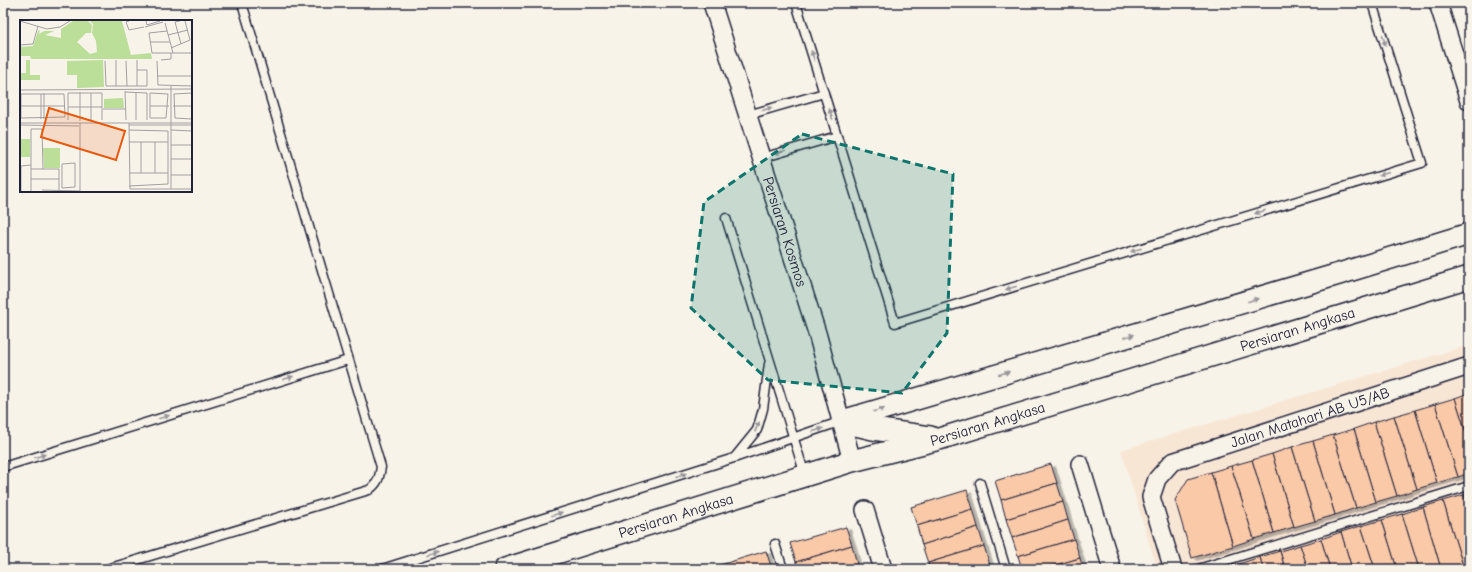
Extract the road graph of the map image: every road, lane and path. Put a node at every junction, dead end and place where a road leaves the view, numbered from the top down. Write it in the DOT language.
graph roads {
  1 [pos="242,3"];
  2 [pos="712,3"];
  3 [pos="796,3"];
  4 [pos="1372,3"];
  5 [pos="1438,3"];
  6 [pos="824,93"];
  7 [pos="1469,101"];
  8 [pos="748,115"];
  9 [pos="837,136"];
  10 [pos="762,158"];
  11 [pos="726,218"];
  12 [pos="1469,234"];
  13 [pos="1469,277"];
  14 [pos="348,360"];
  15 [pos="770,360"];
  16 [pos="1469,366"];
  17 [pos="842,421"];
  18 [pos="793,437"];
  19 [pos="939,439"];
  20 [pos="734,458"];
  21 [pos="852,461"];
  22 [pos="1080,464"];
  23 [pos="3,467"];
  24 [pos="805,476"];
  25 [pos="980,483"];
  26 [pos="1469,486"];
  27 [pos="865,510"];
  28 [pos="775,544"];
  29 [pos="107,569"];
  30 [pos="382,569"];
  31 [pos="505,569"];
  32 [pos="783,569"];
  33 [pos="883,569"];
  34 [pos="1006,569"];
  35 [pos="1112,569"];
  36 [pos="1173,569"];
  37 [pos="1198,569"];
  1 -- 14 [label="lane"];
  2 -- 8 [label="street, Persiaran Kosmos"];
  6 -- 3 [label="lane, one-way"];
  4 -- 9 [label="lane, one-way"];
  5 -- 7 [label="street"];
  8 -- 6 [label="lane, one-way"];
  9 -- 6 [label="lane, one-way"];
  8 -- 10 [label="street, Persiaran Kosmos"];
  9 -- 10 [label="lane, one-way"];
  10 -- 17 [label="street, Persiaran Kosmos"];
  11 -- 15 [label="lane"];
  17 -- 12 [label="street, one-way"];
  13 -- 19 [label="street, Persiaran Angkasa"];
  23 -- 14 [label="lane, one-way"];
  14 -- 29 [label="lane"];
  15 -- 18 [label="lane"];
  20 -- 15 [label="lane, one-way"];
  16 -- 36 [label="street, Jalan Matahari AB U5/AB"];
  18 -- 17 [label="lane, one-way"];
  17 -- 19 [label="street"];
  17 -- 21 [label="street, Persiaran Kosmos"];
  18 -- 20 [label="lane"];
  18 -- 24 [label="lane"];
  19 -- 21 [label="street, Persiaran Angkasa"];
  30 -- 20 [label="lane, one-way"];
  21 -- 24 [label="street, Persiaran Angkasa"];
  22 -- 35 [label="street"];
  24 -- 31 [label="street, Persiaran Angkasa"];
  25 -- 34 [label="lane"];
  26 -- 37 [label="lane"];
  27 -- 33 [label="street"];
  28 -- 32 [label="lane"];
}
